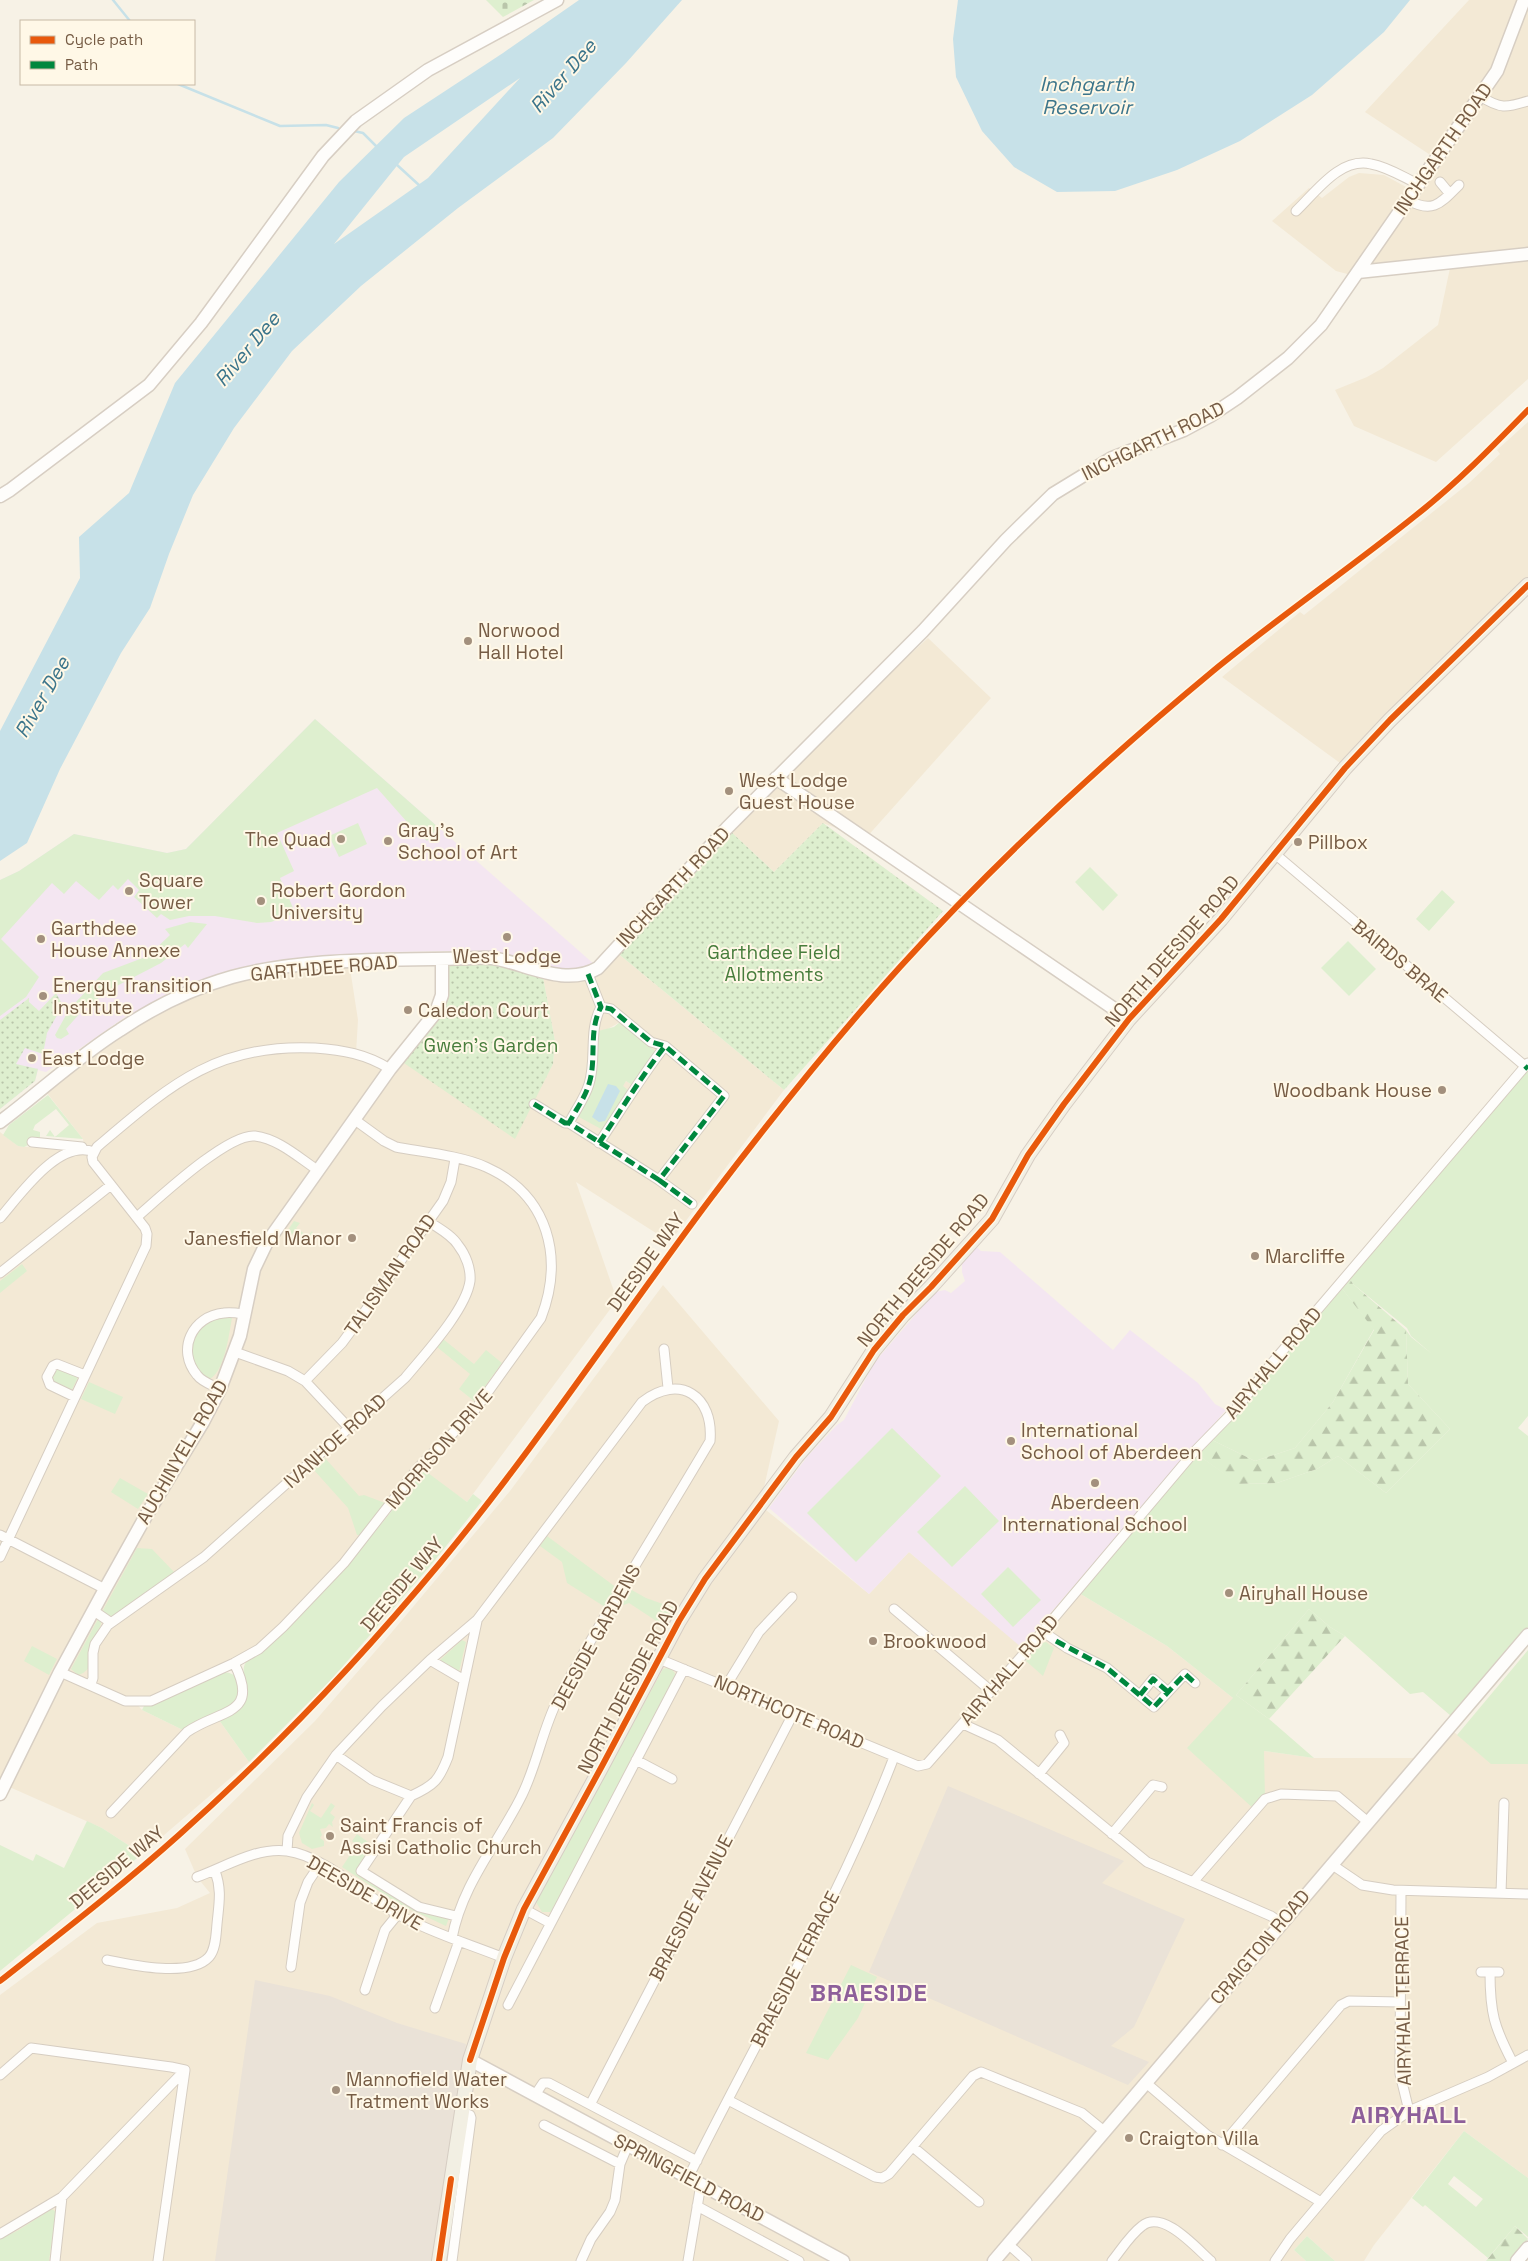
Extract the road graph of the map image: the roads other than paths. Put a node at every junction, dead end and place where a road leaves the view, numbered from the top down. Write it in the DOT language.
graph roads {
  1 [pos="557,0"];
  2 [pos="1524,0"];
  3 [pos="1480,96"];
  4 [pos="1528,101"];
  5 [pos="1440,182"];
  6 [pos="1418,184"];
  7 [pos="1459,185"];
  8 [pos="1450,194"];
  9 [pos="1408,200"];
  10 [pos="1296,211"];
  11 [pos="1528,254"];
  12 [pos="1358,272"];
  13 [pos="0,496"];
  14 [pos="1528,585"];
  15 [pos="776,778"];
  16 [pos="1275,854"];
  17 [pos="442,959"];
  18 [pos="593,971"];
  19 [pos="601,1007"];
  20 [pos="1129,1020"];
  21 [pos="665,1046"];
  22 [pos="1526,1064"];
  23 [pos="390,1069"];
  24 [pos="534,1104"];
  25 [pos="355,1120"];
  26 [pos="0,1122"];
  27 [pos="569,1123"];
  28 [pos="32,1142"];
  29 [pos="599,1143"];
  30 [pos="84,1148"];
  31 [pos="94,1152"];
  32 [pos="455,1159"];
  33 [pos="319,1171"];
  34 [pos="659,1180"];
  35 [pos="111,1185"];
  36 [pos="692,1204"];
  37 [pos="137,1217"];
  38 [pos="0,1218"];
  39 [pos="428,1221"];
  40 [pos="0,1273"];
  41 [pos="243,1314"];
  42 [pos="664,1349"];
  43 [pos="235,1352"];
  44 [pos="85,1375"];
  45 [pos="305,1381"];
  46 [pos="668,1388"];
  47 [pos="220,1389"];
  48 [pos="75,1397"];
  49 [pos="349,1428"];
  50 [pos="0,1535"];
  51 [pos="10,1539"];
  52 [pos="0,1557"];
  53 [pos="105,1589"];
  54 [pos="792,1598"];
  55 [pos="894,1609"];
  56 [pos="94,1611"];
  57 [pos="477,1620"];
  58 [pos="110,1622"];
  59 [pos="1042,1631"];
  60 [pos="1528,1635"];
  61 [pos="660,1659"];
  62 [pos="430,1660"];
  63 [pos="234,1663"];
  64 [pos="684,1669"];
  65 [pos="60,1672"];
  66 [pos="464,1680"];
  67 [pos="1196,1683"];
  68 [pos="91,1684"];
  69 [pos="726,1686"];
  70 [pos="991,1691"];
  71 [pos="1168,1692"];
  72 [pos="1140,1695"];
  73 [pos="793,1714"];
  74 [pos="963,1724"];
  75 [pos="1066,1741"];
  76 [pos="336,1755"];
  77 [pos="894,1757"];
  78 [pos="636,1760"];
  79 [pos="918,1766"];
  80 [pos="1039,1774"];
  81 [pos="672,1779"];
  82 [pos="1155,1783"];
  83 [pos="0,1794"];
  84 [pos="411,1796"];
  85 [pos="1504,1803"];
  86 [pos="111,1813"];
  87 [pos="1368,1822"];
  88 [pos="1112,1834"];
  89 [pos="287,1851"];
  90 [pos="320,1864"];
  91 [pos="1331,1864"];
  92 [pos="214,1871"];
  93 [pos="197,1878"];
  94 [pos="1193,1882"];
  95 [pos="1401,1891"];
  96 [pos="1501,1893"];
  97 [pos="1528,1894"];
  98 [pos="524,1909"];
  99 [pos="398,1914"];
  100 [pos="456,1916"];
  101 [pos="550,1922"];
  102 [pos="1281,1924"];
  103 [pos="456,1940"];
  104 [pos="504,1958"];
  105 [pos="107,1960"];
  106 [pos="291,1967"];
  107 [pos="1490,1972"];
  108 [pos="365,1990"];
  109 [pos="430,1994"];
  110 [pos="439,1997"];
  111 [pos="1400,2002"];
  112 [pos="508,2005"];
  113 [pos="435,2008"];
  114 [pos="1528,2054"];
  115 [pos="470,2060"];
  116 [pos="1513,2063"];
  117 [pos="185,2070"];
  118 [pos="0,2075"];
  119 [pos="1146,2082"];
  120 [pos="535,2095"];
  121 [pos="728,2100"];
  122 [pos="591,2103"];
  123 [pos="1409,2111"];
  124 [pos="461,2112"];
  125 [pos="544,2126"];
  126 [pos="1104,2131"];
  127 [pos="1222,2145"];
  128 [pos="628,2146"];
  129 [pos="913,2147"];
  130 [pos="696,2161"];
  131 [pos="620,2164"];
  132 [pos="688,2178"];
  133 [pos="701,2184"];
  134 [pos="62,2197"];
  135 [pos="979,2202"];
  136 [pos="1321,2202"];
  137 [pos="697,2206"];
  138 [pos="0,2234"];
  139 [pos="1008,2244"];
  140 [pos="1528,2248"];
  141 [pos="824,2256"];
  142 [pos="55,2261"];
  143 [pos="158,2261"];
  144 [pos="439,2261"];
  145 [pos="452,2261"];
  146 [pos="581,2261"];
  147 [pos="688,2261"];
  148 [pos="799,2261"];
  149 [pos="843,2261"];
  150 [pos="994,2261"];
  151 [pos="1027,2261"];
  152 [pos="1112,2261"];
  153 [pos="1212,2261"];
  154 [pos="1276,2261"];
  155 [pos="1517,2261"];
  1 -- 13 [label="street"];
  2 -- 3 [label="street, INCHGARTH ROAD"];
  3 -- 4 [label="street"];
  3 -- 6 [label="street, INCHGARTH ROAD"];
  5 -- 8 [label="street"];
  6 -- 9 [label="street, INCHGARTH ROAD"];
  6 -- 10 [label="street"];
  7 -- 8 [label="street"];
  8 -- 9 [label="street"];
  9 -- 12 [label="street, INCHGARTH ROAD"];
  11 -- 12 [label="street"];
  12 -- 15 [label="street, INCHGARTH ROAD"];
  14 -- 16 [label="main road, NORTH DEESIDE ROAD"];
  15 -- 18 [label="street, INCHGARTH ROAD"];
  15 -- 20 [label="street"];
  16 -- 20 [label="main road, NORTH DEESIDE ROAD"];
  16 -- 22 [label="street, BAIRDS BRAE"];
  17 -- 18 [label="street, GARTHDEE ROAD"];
  17 -- 23 [label="street, AUCHINYELL ROAD"];
  17 -- 26 [label="street, GARTHDEE ROAD"];
  18 -- 19 [label="street"];
  19 -- 21 [label="street"];
  19 -- 27 [label="street"];
  20 -- 61 [label="main road, NORTH DEESIDE ROAD"];
  21 -- 29 [label="street"];
  21 -- 34 [label="street"];
  22 -- 59 [label="street, AIRYHALL ROAD"];
  23 -- 25 [label="street, AUCHINYELL ROAD"];
  23 -- 31 [label="street"];
  24 -- 27 [label="street"];
  25 -- 32 [label="street, MORRISON DRIVE"];
  25 -- 33 [label="street, AUCHINYELL ROAD"];
  27 -- 29 [label="street"];
  28 -- 30 [label="street"];
  29 -- 34 [label="street"];
  30 -- 31 [label="street"];
  30 -- 38 [label="street"];
  31 -- 35 [label="street"];
  32 -- 39 [label="street, TALISMAN ROAD"];
  32 -- 63 [label="street, MORRISON DRIVE"];
  33 -- 37 [label="street"];
  33 -- 41 [label="street, AUCHINYELL ROAD"];
  34 -- 36 [label="street"];
  35 -- 37 [label="street"];
  35 -- 40 [label="street"];
  37 -- 44 [label="street"];
  39 -- 45 [label="street, TALISMAN ROAD"];
  39 -- 49 [label="street, IVANHOE ROAD"];
  41 -- 43 [label="street, AUCHINYELL ROAD"];
  41 -- 47 [label="street"];
  42 -- 46 [label="street"];
  43 -- 45 [label="street"];
  43 -- 47 [label="street, AUCHINYELL ROAD"];
  44 -- 48 [label="street"];
  44 -- 48 [label="street"];
  45 -- 49 [label="street"];
  46 -- 57 [label="street"];
  46 -- 100 [label="street, DEESIDE GARDENS"];
  47 -- 53 [label="street, AUCHINYELL ROAD"];
  48 -- 51 [label="street"];
  49 -- 58 [label="street, IVANHOE ROAD"];
  50 -- 51 [label="street"];
  51 -- 52 [label="street"];
  51 -- 53 [label="street"];
  53 -- 56 [label="street, AUCHINYELL ROAD"];
  54 -- 69 [label="street"];
  55 -- 70 [label="street"];
  56 -- 58 [label="street"];
  56 -- 65 [label="street, AUCHINYELL ROAD"];
  57 -- 62 [label="street"];
  57 -- 66 [label="street"];
  58 -- 68 [label="street, IVANHOE ROAD"];
  59 -- 70 [label="street, AIRYHALL ROAD"];
  59 -- 72 [label="street"];
  60 -- 87 [label="street, CRAIGTON ROAD"];
  61 -- 64 [label="street, NORTHCOTE ROAD"];
  61 -- 98 [label="main road, NORTH DEESIDE ROAD"];
  62 -- 66 [label="street"];
  62 -- 76 [label="street"];
  63 -- 68 [label="street, MORRISON DRIVE"];
  63 -- 86 [label="street"];
  64 -- 69 [label="street, NORTHCOTE ROAD"];
  64 -- 78 [label="street"];
  65 -- 68 [label="street, MORRISON DRIVE"];
  65 -- 83 [label="street, AUCHINYELL ROAD"];
  66 -- 84 [label="street"];
  67 -- 71 [label="street"];
  69 -- 73 [label="street, NORTHCOTE ROAD"];
  70 -- 74 [label="street, AIRYHALL ROAD"];
  71 -- 72 [label="street"];
  71 -- 72 [label="street"];
  73 -- 77 [label="street, NORTHCOTE ROAD"];
  73 -- 122 [label="street, BRAESIDE AVENUE"];
  74 -- 79 [label="street, AIRYHALL ROAD"];
  74 -- 80 [label="street"];
  75 -- 80 [label="street"];
  76 -- 84 [label="street"];
  76 -- 89 [label="street"];
  77 -- 79 [label="street, NORTHCOTE ROAD"];
  77 -- 121 [label="street, BRAESIDE TERRACE"];
  78 -- 81 [label="street"];
  78 -- 101 [label="street"];
  80 -- 88 [label="street"];
  82 -- 88 [label="street"];
  84 -- 100 [label="street"];
  85 -- 96 [label="street"];
  87 -- 91 [label="street, CRAIGTON ROAD"];
  87 -- 94 [label="street"];
  88 -- 94 [label="street"];
  89 -- 90 [label="street, DEESIDE DRIVE"];
  89 -- 92 [label="street, DEESIDE DRIVE"];
  90 -- 99 [label="street, DEESIDE DRIVE"];
  90 -- 106 [label="street"];
  91 -- 95 [label="street"];
  91 -- 102 [label="street, CRAIGTON ROAD"];
  92 -- 93 [label="street, DEESIDE DRIVE"];
  92 -- 105 [label="street"];
  94 -- 102 [label="street"];
  95 -- 96 [label="street"];
  95 -- 111 [label="street, AIRYHALL TERRACE"];
  96 -- 97 [label="street"];
  98 -- 101 [label="street"];
  98 -- 104 [label="main road, NORTH DEESIDE ROAD"];
  99 -- 103 [label="street, DEESIDE DRIVE"];
  99 -- 108 [label="street"];
  100 -- 103 [label="street, DEESIDE GARDENS"];
  101 -- 112 [label="street"];
  102 -- 119 [label="street, CRAIGTON ROAD"];
  103 -- 104 [label="street, DEESIDE DRIVE"];
  103 -- 110 [label="street, DEESIDE GARDENS"];
  104 -- 115 [label="main road, NORTH DEESIDE ROAD"];
  107 -- 116 [label="street"];
  109 -- 110 [label="street"];
  110 -- 113 [label="street, DEESIDE GARDENS"];
  111 -- 123 [label="street, AIRYHALL TERRACE"];
  111 -- 127 [label="street"];
  114 -- 116 [label="street"];
  115 -- 120 [label="street, SPRINGFIELD ROAD"];
  115 -- 124 [label="main road, NORTH DEESIDE ROAD"];
  116 -- 123 [label="street"];
  117 -- 118 [label="street"];
  117 -- 134 [label="street"];
  117 -- 143 [label="street"];
  119 -- 126 [label="street, CRAIGTON ROAD"];
  119 -- 127 [label="street"];
  120 -- 122 [label="street, SPRINGFIELD ROAD"];
  120 -- 128 [label="street, SPRINGFIELD ROAD"];
  121 -- 129 [label="street"];
  121 -- 130 [label="street, BRAESIDE TERRACE"];
  122 -- 130 [label="street, SPRINGFIELD ROAD"];
  123 -- 136 [label="street"];
  124 -- 144 [label="main road, NORTH DEESIDE ROAD"];
  124 -- 145 [label="street"];
  125 -- 131 [label="street, SPRINGFIELD ROAD"];
  126 -- 129 [label="street"];
  126 -- 139 [label="street, CRAIGTON ROAD"];
  127 -- 136 [label="street"];
  128 -- 131 [label="street"];
  128 -- 132 [label="street, SPRINGFIELD ROAD"];
  129 -- 135 [label="street"];
  130 -- 132 [label="street, BRAESIDE TERRACE"];
  131 -- 146 [label="street"];
  132 -- 133 [label="street, SPRINGFIELD ROAD"];
  133 -- 137 [label="street"];
  133 -- 141 [label="street, SPRINGFIELD ROAD"];
  134 -- 138 [label="street"];
  134 -- 142 [label="street"];
  136 -- 154 [label="street"];
  137 -- 147 [label="street"];
  137 -- 148 [label="street"];
  139 -- 150 [label="street, CRAIGTON ROAD"];
  139 -- 151 [label="street"];
  140 -- 155 [label="street"];
  141 -- 149 [label="street, SPRINGFIELD ROAD"];
  152 -- 153 [label="street"];
}
